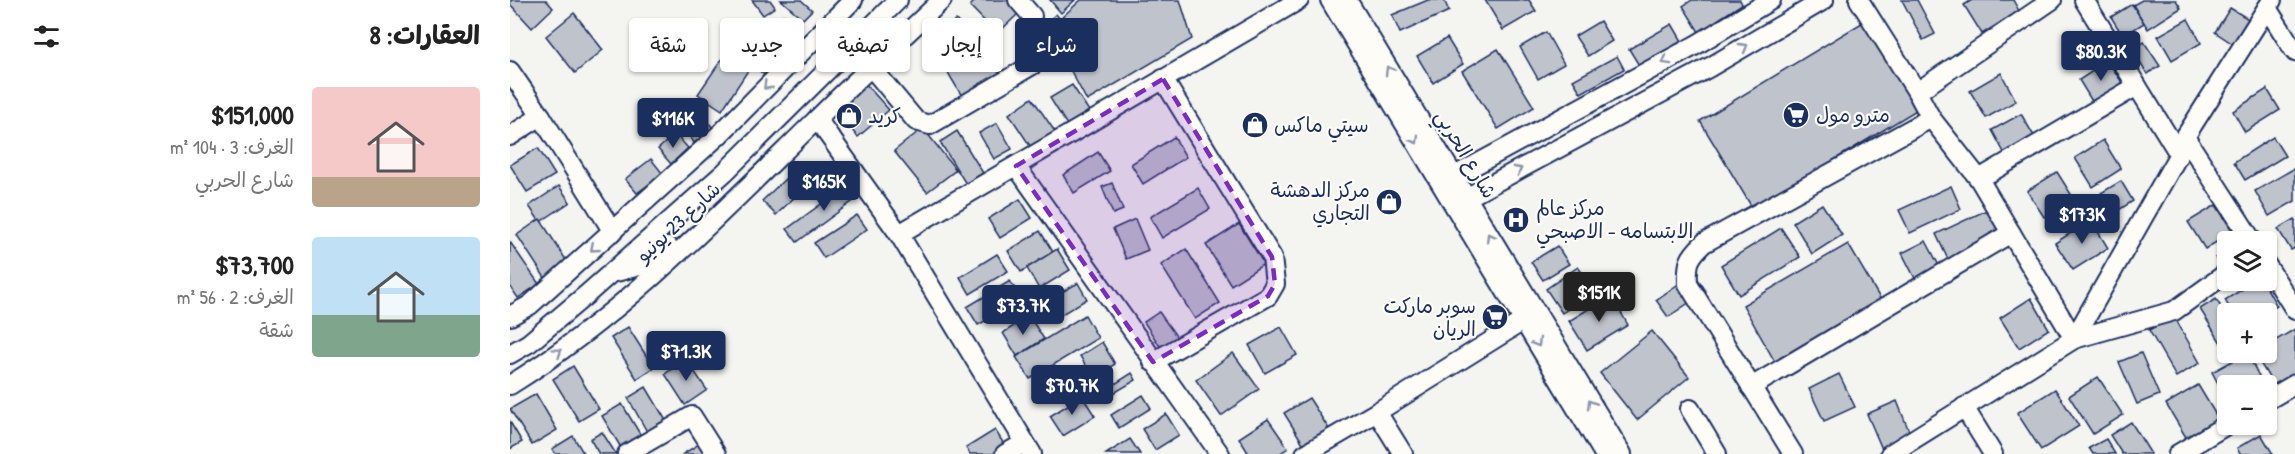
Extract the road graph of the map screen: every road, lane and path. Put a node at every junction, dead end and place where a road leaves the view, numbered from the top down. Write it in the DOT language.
graph roads {
  1 [pos="853,0"];
  2 [pos="898,0"];
  3 [pos="942,0"];
  4 [pos="1018,0"];
  5 [pos="1299,0"];
  6 [pos="1330,0"];
  7 [pos="1347,0"];
  8 [pos="1771,0"];
  9 [pos="1824,0"];
  10 [pos="1858,0"];
  11 [pos="2052,0"];
  12 [pos="2084,0"];
  13 [pos="2269,4"];
  14 [pos="1032,16"];
  15 [pos="910,30"];
  16 [pos="1696,45"];
  17 [pos="2295,52"];
  18 [pos="1710,67"];
  19 [pos="510,71"];
  20 [pos="866,72"];
  21 [pos="875,72"];
  22 [pos="1021,72"];
  23 [pos="1163,79"];
  24 [pos="2137,86"];
  25 [pos="1917,92"];
  26 [pos="541,116"];
  27 [pos="1930,118"];
  28 [pos="817,119"];
  29 [pos="510,136"];
  30 [pos="2182,145"];
  31 [pos="1016,166"];
  32 [pos="1453,177"];
  33 [pos="1979,179"];
  34 [pos="1466,198"];
  35 [pos="736,199"];
  36 [pos="2245,231"];
  37 [pos="613,232"];
  38 [pos="2011,233"];
  39 [pos="899,234"];
  40 [pos="611,273"];
  41 [pos="2217,280"];
  42 [pos="2277,281"];
  43 [pos="2295,310"];
  44 [pos="510,316"];
  45 [pos="1523,321"];
  46 [pos="2074,339"];
  47 [pos="529,342"];
  48 [pos="510,347"];
  49 [pos="510,354"];
  50 [pos="1153,362"];
  51 [pos="2295,384"];
  52 [pos="510,386"];
  53 [pos="1751,387"];
  54 [pos="2277,395"];
  55 [pos="1964,407"];
  56 [pos="1690,409"];
  57 [pos="1377,412"];
  58 [pos="2217,431"];
  59 [pos="1028,449"];
  60 [pos="627,454"];
  61 [pos="716,454"];
  62 [pos="1005,454"];
  63 [pos="1220,454"];
  64 [pos="1305,454"];
  65 [pos="1402,454"];
  66 [pos="1604,454"];
  67 [pos="1622,454"];
  68 [pos="1718,454"];
  69 [pos="1793,454"];
  70 [pos="1890,454"];
  71 [pos="1993,454"];
  72 [pos="2178,454"];
  1 -- 37 [label="street, شارع 23 يونيو, one-way"];
  2 -- 40 [label="street"];
  3 -- 15 [label="street, شارع 23 يونيو"];
  4 -- 14 [label="street"];
  5 -- 23 [label="street"];
  6 -- 45 [label="street, شارع الحربي, one-way"];
  32 -- 7 [label="street, شارع الحربي, one-way"];
  8 -- 16 [label="street"];
  18 -- 9 [label="street, one-way"];
  10 -- 25 [label="street"];
  11 -- 25 [label="street"];
  12 -- 24 [label="street"];
  13 -- 17 [label="street"];
  13 -- 30 [label="street"];
  16 -- 18 [label="street"];
  16 -- 32 [label="street, one-way"];
  34 -- 18 [label="street, one-way"];
  19 -- 26 [label="street"];
  20 -- 28 [label="street, شارع 23 يونيو"];
  21 -- 22 [label="street"];
  23 -- 31 [label="street"];
  23 -- 50 [label="street"];
  24 -- 30 [label="street"];
  24 -- 33 [label="street"];
  25 -- 27 [label="street"];
  26 -- 29 [label="street"];
  26 -- 37 [label="street"];
  27 -- 33 [label="street"];
  27 -- 53 [label="street"];
  28 -- 35 [label="street, شارع 23 يونيو"];
  28 -- 39 [label="street"];
  30 -- 36 [label="street"];
  30 -- 46 [label="street"];
  31 -- 39 [label="street"];
  31 -- 50 [label="street"];
  32 -- 34 [label="street, شارع الحربي"];
  33 -- 38 [label="street"];
  67 -- 34 [label="street, شارع الحربي, one-way"];
  35 -- 40 [label="street"];
  52 -- 35 [label="street, شارع 23 يونيو, one-way"];
  37 -- 44 [label="street, شارع 23 يونيو, one-way"];
  38 -- 46 [label="street"];
  38 -- 53 [label="street"];
  39 -- 59 [label="street"];
  40 -- 47 [label="street"];
  41 -- 46 [label="street"];
  42 -- 43 [label="street"];
  45 -- 57 [label="street"];
  45 -- 66 [label="street, شارع الحربي, one-way"];
  46 -- 55 [label="street"];
  47 -- 48 [label="street"];
  47 -- 49 [label="street"];
  50 -- 63 [label="street"];
  51 -- 54 [label="street"];
  53 -- 69 [label="street"];
  55 -- 70 [label="street"];
  55 -- 71 [label="street"];
  56 -- 68 [label="street"];
  57 -- 64 [label="street"];
  57 -- 65 [label="street"];
  58 -- 72 [label="street"];
  59 -- 62 [label="street"];
  60 -- 61 [label="street"];
}
